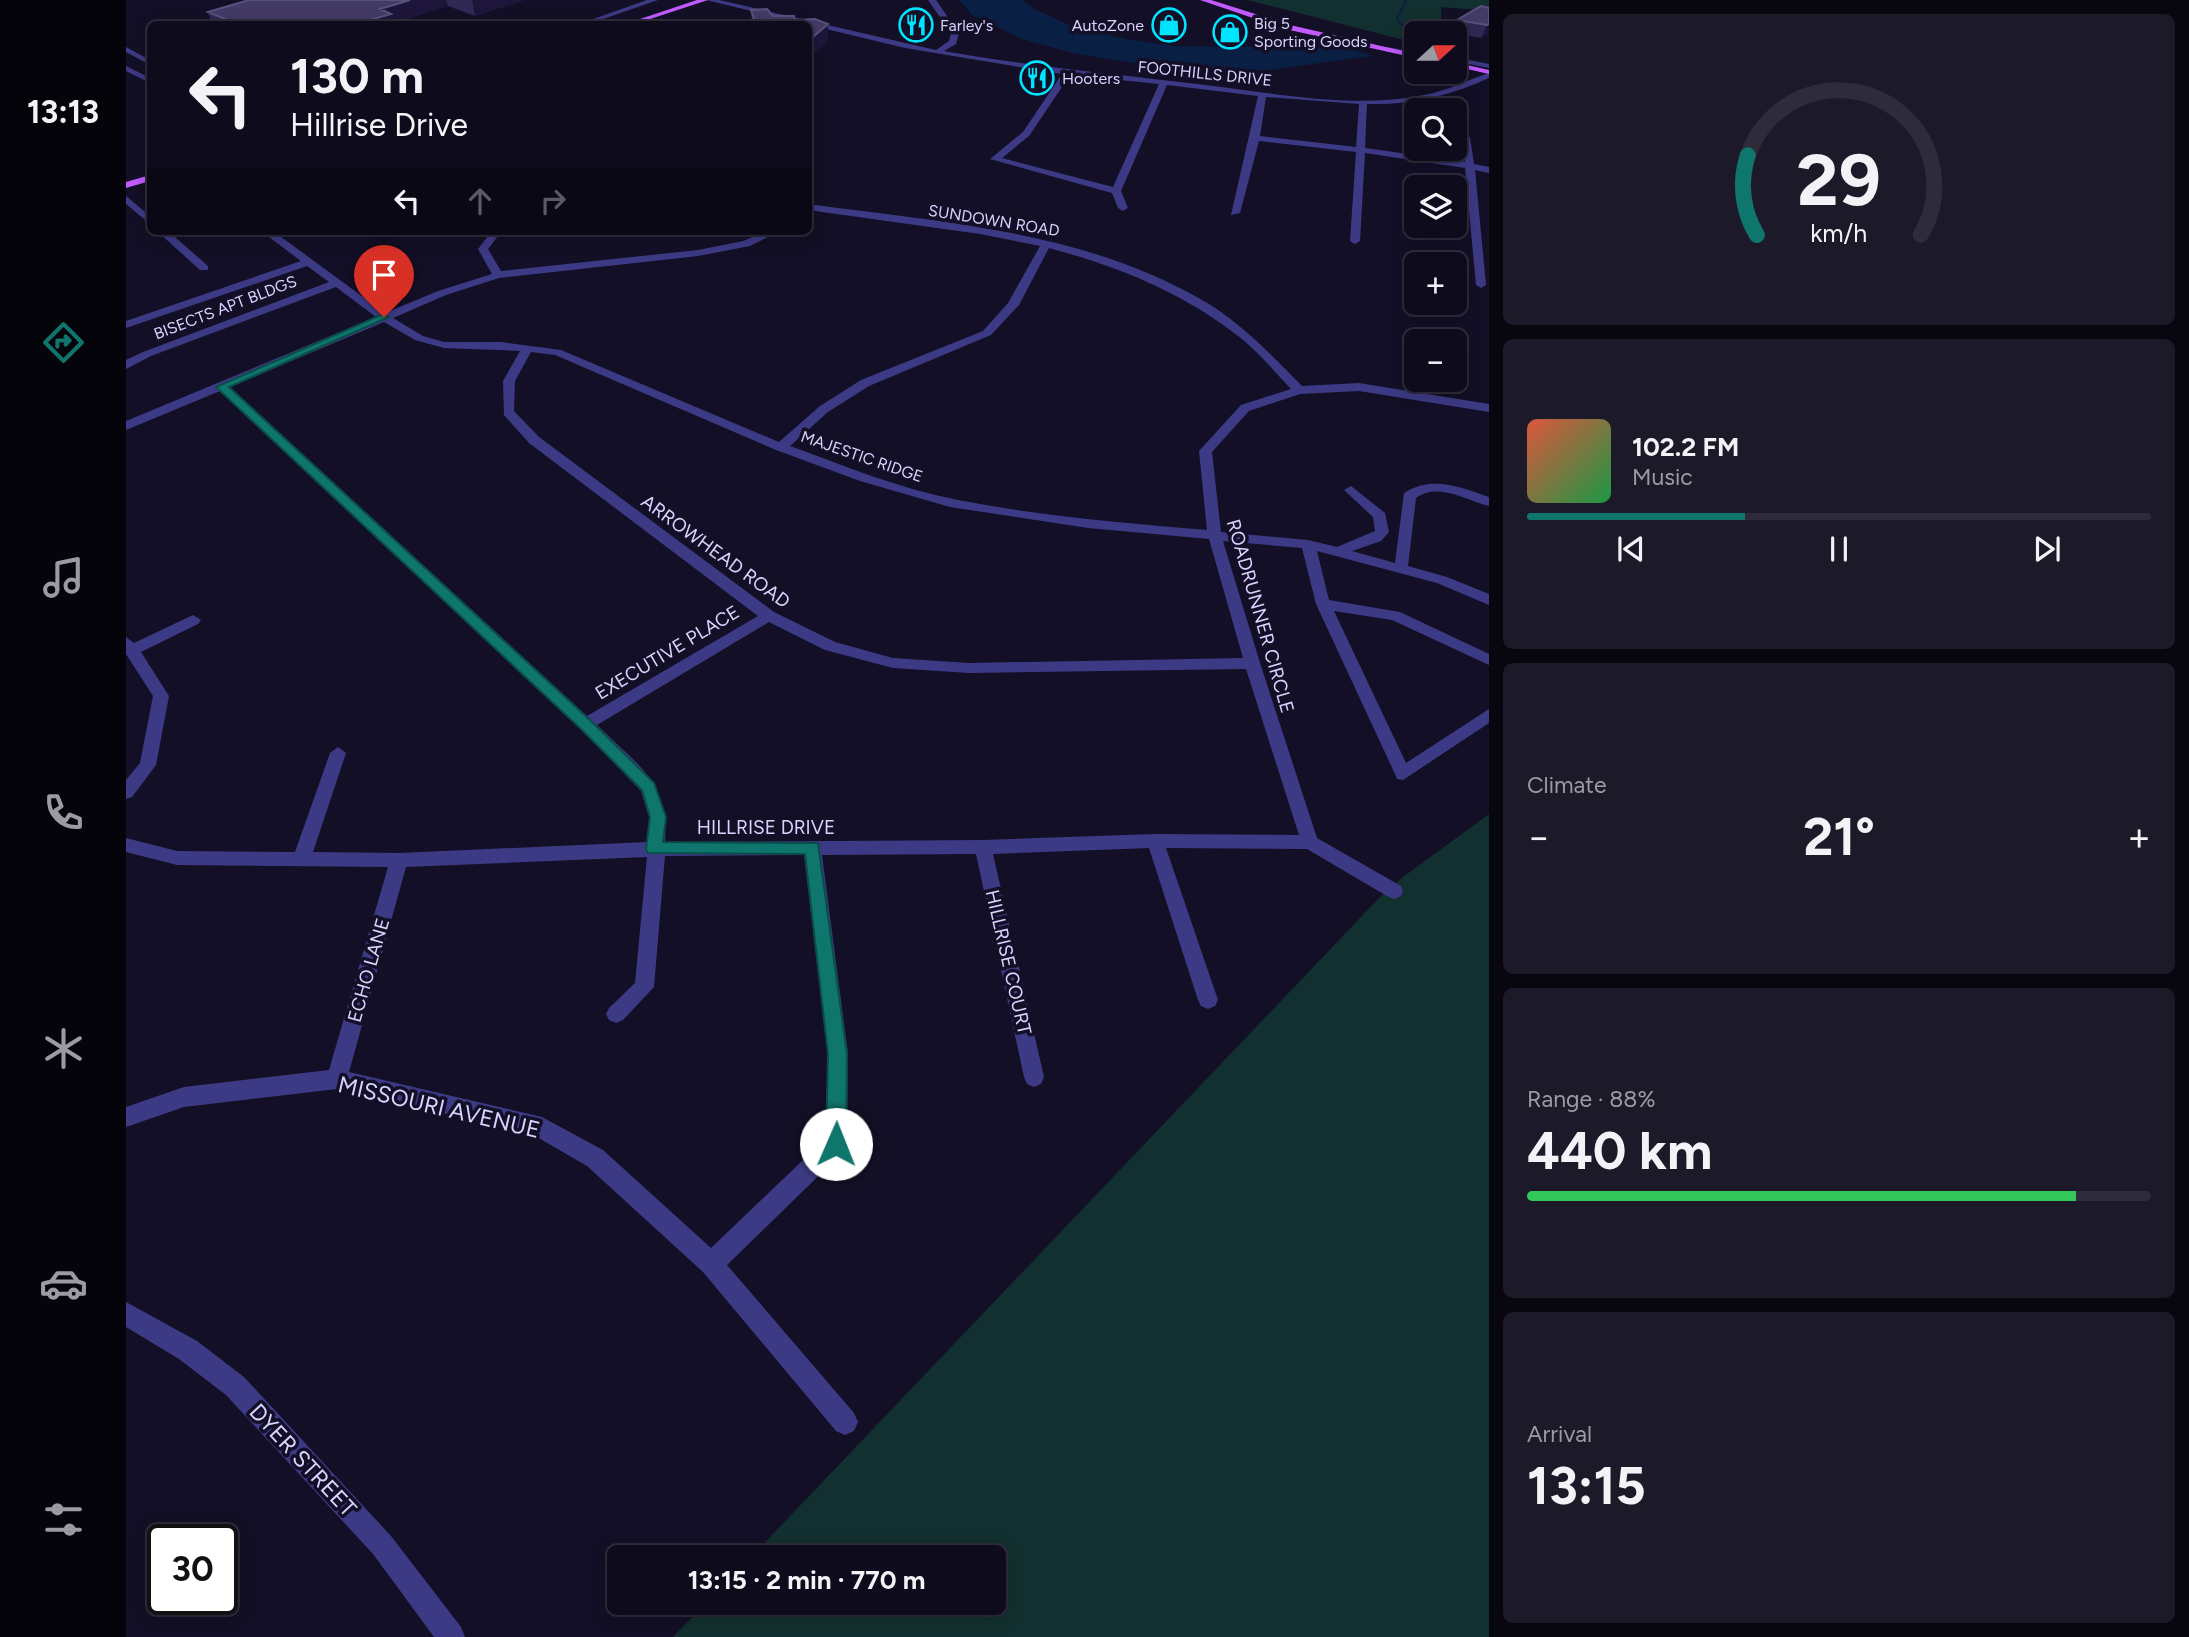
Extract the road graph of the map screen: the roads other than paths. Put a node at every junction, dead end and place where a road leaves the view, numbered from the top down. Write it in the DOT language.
graph roads {
  1 [pos="654,0"];
  2 [pos="704,0"];
  3 [pos="932,0"];
  4 [pos="1204,0"];
  5 [pos="1236,0"];
  6 [pos="716,1"];
  7 [pos="1267,10"];
  8 [pos="592,21"];
  9 [pos="638,21"];
  10 [pos="658,21"];
  11 [pos="803,21"];
  12 [pos="812,23"];
  13 [pos="1396,41"];
  14 [pos="1404,43"];
  15 [pos="126,50"];
  16 [pos="938,52"];
  17 [pos="1404,53"];
  18 [pos="1467,58"];
  19 [pos="145,60"];
  20 [pos="1467,63"];
  21 [pos="126,64"];
  22 [pos="1489,64"];
  23 [pos="1467,66"];
  24 [pos="1068,72"];
  25 [pos="1489,74"];
  26 [pos="147,79"];
  27 [pos="1164,82"];
  28 [pos="1263,93"];
  29 [pos="1363,102"];
  30 [pos="1255,138"];
  31 [pos="1467,139"];
  32 [pos="1362,150"];
  33 [pos="1471,167"];
  34 [pos="1489,170"];
  35 [pos="147,179"];
  36 [pos="126,185"];
  37 [pos="147,186"];
  38 [pos="1116,191"];
  39 [pos="126,193"];
  40 [pos="126,199"];
  41 [pos="812,208"];
  42 [pos="1124,208"];
  43 [pos="1235,214"];
  44 [pos="147,218"];
  45 [pos="167,235"];
  46 [pos="271,235"];
  47 [pos="493,235"];
  48 [pos="766,235"];
  49 [pos="1355,241"];
  50 [pos="1047,243"];
  51 [pos="308,262"];
  52 [pos="204,268"];
  53 [pos="498,275"];
  54 [pos="337,282"];
  55 [pos="1481,285"];
  56 [pos="384,317"];
  57 [pos="126,325"];
  58 [pos="528,348"];
  59 [pos="126,365"];
  60 [pos="222,387"];
  61 [pos="1299,390"];
  62 [pos="1489,408"];
  63 [pos="126,426"];
  64 [pos="781,447"];
  65 [pos="1351,490"];
  66 [pos="1489,502"];
  67 [pos="1215,536"];
  68 [pos="1308,544"];
  69 [pos="1337,552"];
  70 [pos="1401,569"];
  71 [pos="1489,600"];
  72 [pos="1323,604"];
  73 [pos="769,617"];
  74 [pos="192,620"];
  75 [pos="129,646"];
  76 [pos="1489,660"];
  77 [pos="1252,663"];
  78 [pos="1489,715"];
  79 [pos="586,724"];
  80 [pos="338,753"];
  81 [pos="126,792"];
  82 [pos="1155,841"];
  83 [pos="1310,842"];
  84 [pos="126,845"];
  85 [pos="983,846"];
  86 [pos="812,848"];
  87 [pos="654,849"];
  88 [pos="301,860"];
  89 [pos="399,860"];
  90 [pos="1394,891"];
  91 [pos="1208,1000"];
  92 [pos="617,1014"];
  93 [pos="1034,1077"];
  94 [pos="337,1079"];
  95 [pos="126,1117"];
  96 [pos="711,1264"];
  97 [pos="126,1314"];
  98 [pos="845,1422"];
  99 [pos="451,1637"];
  1 -- 8 [label="street"];
  2 -- 9 [label="main road"];
  3 -- 16 [label="street"];
  4 -- 17 [label="main road"];
  5 -- 7 [label="main road"];
  6 -- 10 [label="main road"];
  6 -- 11 [label="street, FOOTHILLS DRIVE"];
  12 -- 16 [label="street, FOOTHILLS DRIVE"];
  13 -- 14 [label="main road"];
  15 -- 19 [label="street"];
  16 -- 24 [label="street, FOOTHILLS DRIVE"];
  18 -- 22 [label="main road"];
  19 -- 21 [label="street"];
  20 -- 22 [label="street"];
  21 -- 26 [label="street"];
  23 -- 25 [label="main road"];
  24 -- 27 [label="street, FOOTHILLS DRIVE"];
  24 -- 38 [label="street"];
  25 -- 29 [label="street, FOOTHILLS DRIVE"];
  27 -- 28 [label="street, FOOTHILLS DRIVE"];
  27 -- 38 [label="street"];
  28 -- 29 [label="street, FOOTHILLS DRIVE"];
  28 -- 30 [label="street"];
  29 -- 32 [label="street"];
  30 -- 32 [label="street"];
  30 -- 43 [label="street"];
  31 -- 33 [label="street"];
  32 -- 33 [label="street"];
  32 -- 49 [label="street"];
  33 -- 34 [label="street"];
  33 -- 55 [label="street"];
  35 -- 36 [label="main road"];
  37 -- 39 [label="main road"];
  38 -- 42 [label="street"];
  40 -- 44 [label="street"];
  41 -- 50 [label="street, SUNDOWN ROAD"];
  45 -- 52 [label="street"];
  46 -- 51 [label="street, MAJESTIC RIDGE"];
  47 -- 53 [label="street"];
  48 -- 53 [label="street"];
  50 -- 61 [label="street, SUNDOWN ROAD"];
  50 -- 64 [label="street"];
  51 -- 54 [label="street, MAJESTIC RIDGE"];
  51 -- 57 [label="street"];
  53 -- 56 [label="street"];
  54 -- 56 [label="street, MAJESTIC RIDGE"];
  54 -- 59 [label="street, BISECTS APT BLDGS"];
  56 -- 58 [label="street, MAJESTIC RIDGE"];
  56 -- 60 [label="street"];
  58 -- 64 [label="street, MAJESTIC RIDGE"];
  58 -- 73 [label="street, ARROWHEAD ROAD"];
  60 -- 63 [label="street"];
  60 -- 79 [label="street"];
  61 -- 62 [label="street, ROADRUNNER CIRCLE"];
  61 -- 67 [label="street, ROADRUNNER CIRCLE"];
  64 -- 67 [label="street, MAJESTIC RIDGE"];
  65 -- 69 [label="street"];
  66 -- 70 [label="street"];
  67 -- 68 [label="street, MAJESTIC RIDGE"];
  67 -- 77 [label="street, ROADRUNNER CIRCLE"];
  68 -- 69 [label="street, MAJESTIC RIDGE"];
  68 -- 72 [label="street"];
  69 -- 70 [label="street, MAJESTIC RIDGE"];
  70 -- 71 [label="street, MAJESTIC RIDGE"];
  72 -- 76 [label="street"];
  72 -- 78 [label="street"];
  73 -- 77 [label="street, ARROWHEAD ROAD"];
  73 -- 79 [label="street, EXECUTIVE PLACE"];
  74 -- 75 [label="street"];
  75 -- 81 [label="street"];
  77 -- 83 [label="street, ROADRUNNER CIRCLE"];
  79 -- 87 [label="street"];
  80 -- 88 [label="street"];
  82 -- 83 [label="street, HILLRISE DRIVE"];
  82 -- 85 [label="street, HILLRISE DRIVE"];
  82 -- 91 [label="street"];
  83 -- 90 [label="street, HILLRISE DRIVE"];
  84 -- 88 [label="street, HILLRISE DRIVE"];
  85 -- 86 [label="street, HILLRISE DRIVE"];
  85 -- 93 [label="street, HILLRISE COURT"];
  86 -- 87 [label="street, HILLRISE DRIVE"];
  86 -- 96 [label="street"];
  87 -- 89 [label="street, HILLRISE DRIVE"];
  87 -- 92 [label="street"];
  88 -- 89 [label="street, HILLRISE DRIVE"];
  89 -- 94 [label="street, ECHO LANE"];
  94 -- 95 [label="street, MISSOURI AVENUE"];
  94 -- 96 [label="street, MISSOURI AVENUE"];
  96 -- 98 [label="street, MISSOURI AVENUE"];
  97 -- 99 [label="street, DYER STREET"];
}
